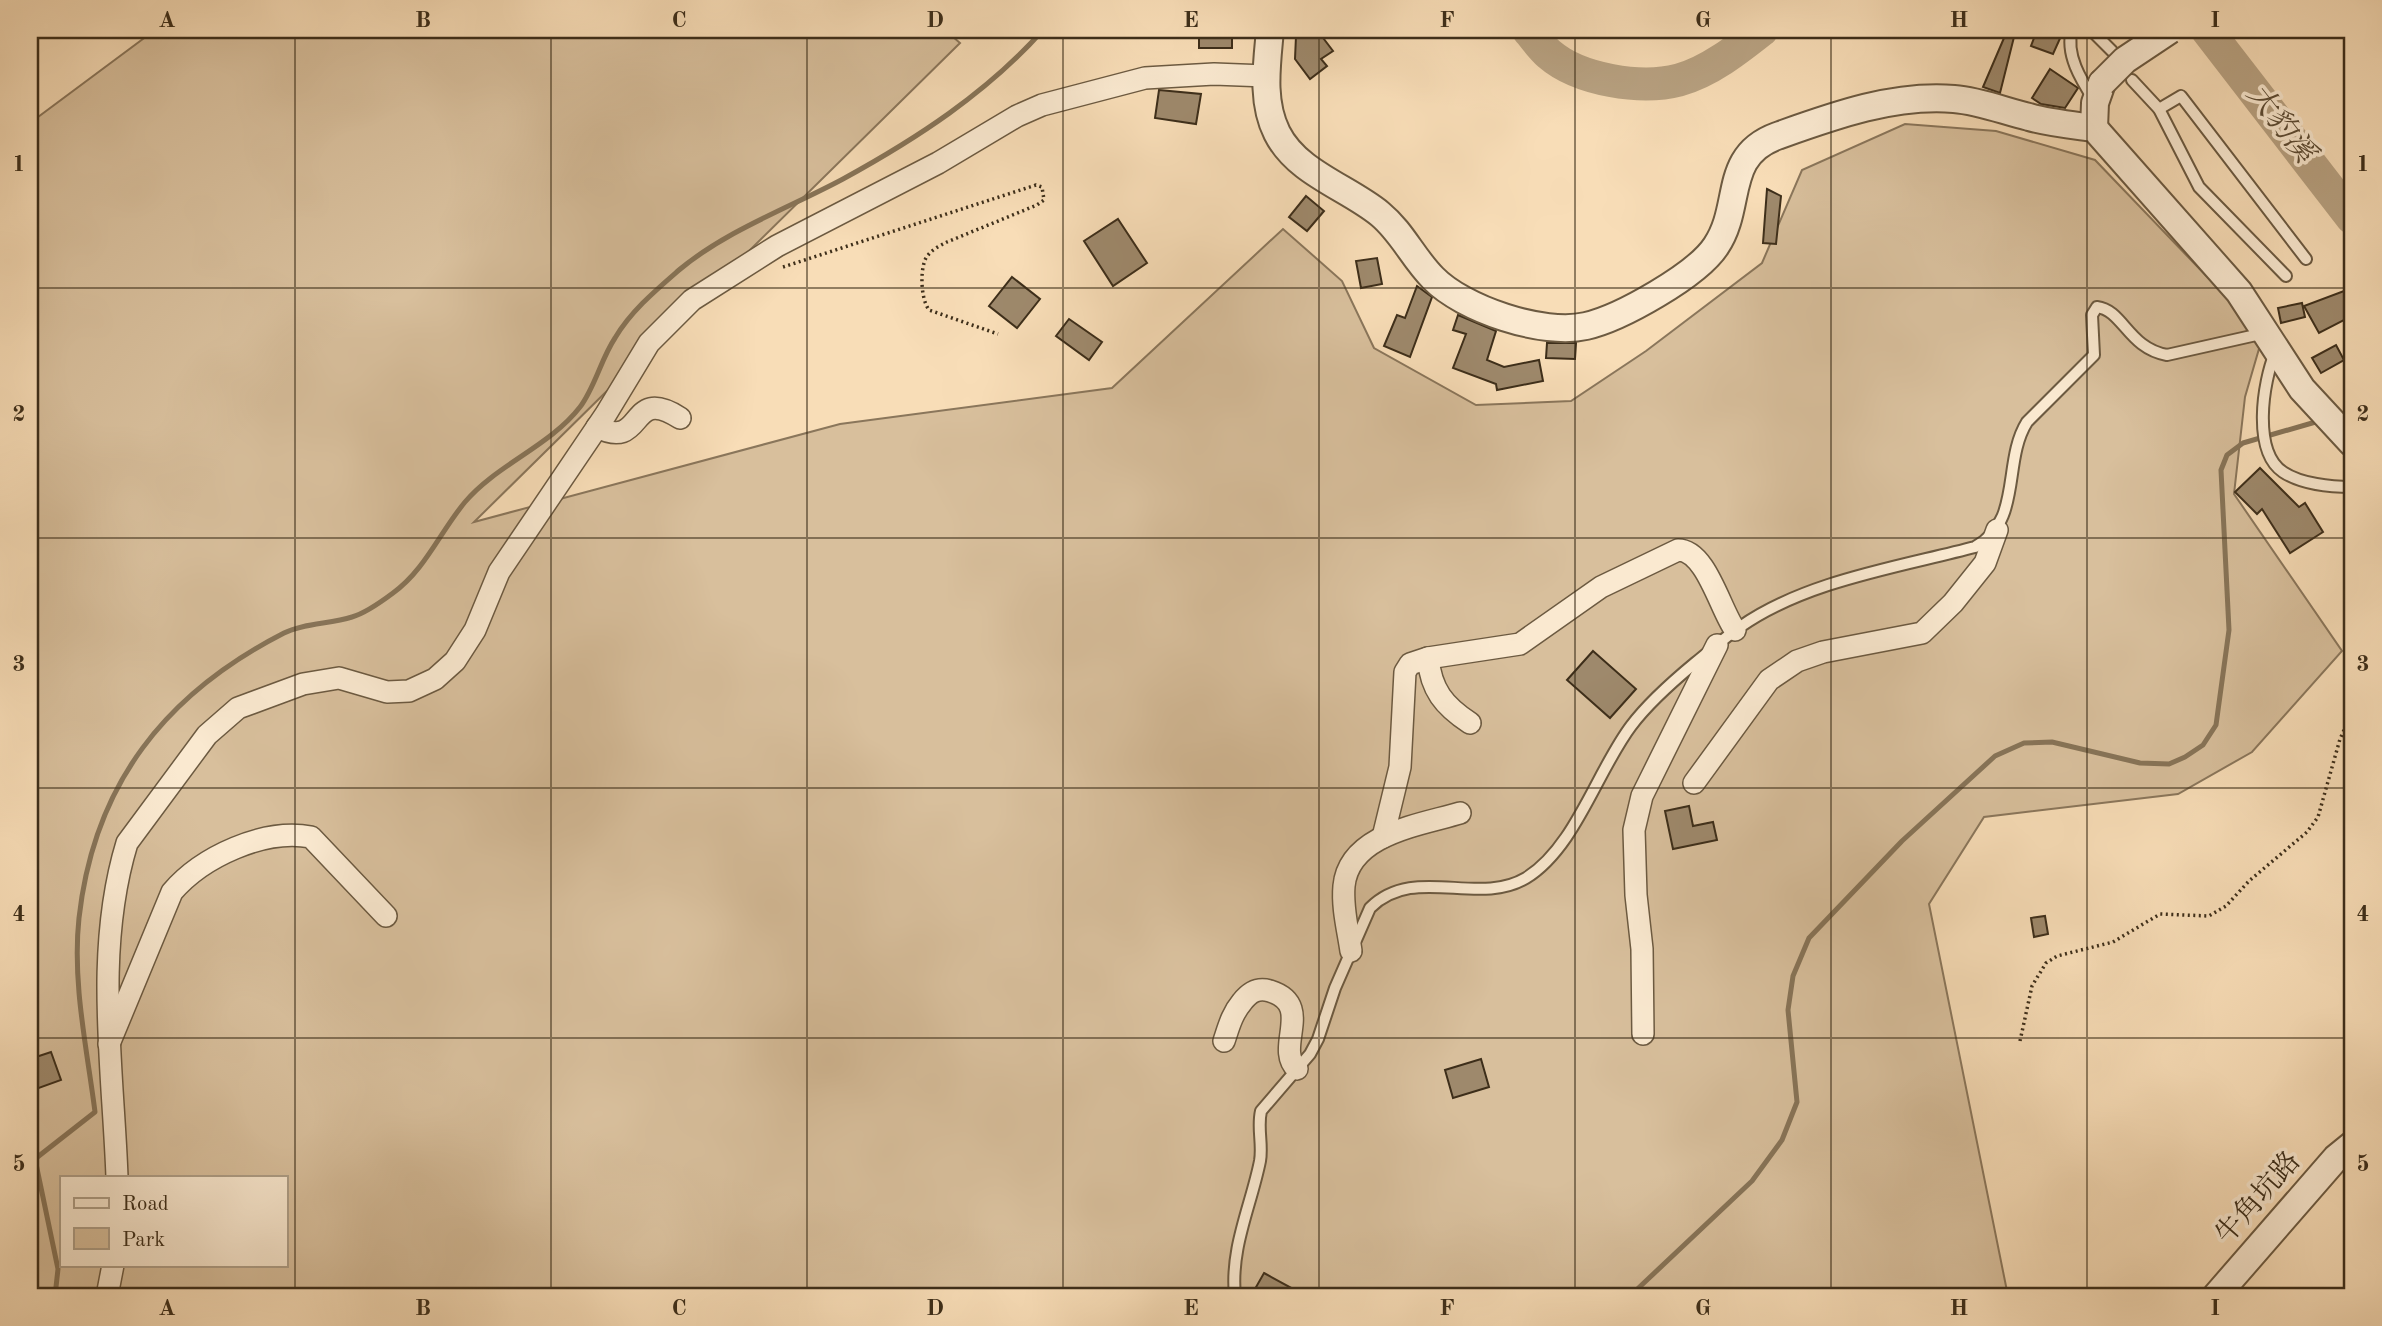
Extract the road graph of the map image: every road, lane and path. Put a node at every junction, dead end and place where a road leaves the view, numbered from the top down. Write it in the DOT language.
graph roads {
  1 [pos="1270,30"];
  2 [pos="2072,30"];
  3 [pos="2091,30"];
  4 [pos="2170,30"];
  5 [pos="2112,51"];
  6 [pos="1266,76"];
  7 [pos="2132,80"];
  8 [pos="2097,105"];
  9 [pos="2159,109"];
  10 [pos="2306,259"];
  11 [pos="775,270"];
  12 [pos="2286,276"];
  13 [pos="998,334"];
  14 [pos="2270,343"];
  15 [pos="680,418"];
  16 [pos="597,427"];
  17 [pos="2352,443"];
  18 [pos="2352,488"];
  19 [pos="1997,530"];
  20 [pos="1735,631"];
  21 [pos="1717,645"];
  22 [pos="1428,658"];
  23 [pos="2352,712"];
  24 [pos="1470,723"];
  25 [pos="1695,783"];
  26 [pos="1460,813"];
  27 [pos="1383,837"];
  28 [pos="386,916"];
  29 [pos="1351,951"];
  30 [pos="1643,1034"];
  31 [pos="1224,1041"];
  32 [pos="2021,1041"];
  33 [pos="108,1045"];
  34 [pos="1297,1069"];
  35 [pos="2352,1145"];
  36 [pos="117,1176"];
  37 [pos="113,1266"];
  38 [pos="107,1296"];
  39 [pos="1235,1296"];
  40 [pos="2216,1296"];
  1 -- 6 [label="street"];
  2 -- 8 [label="lane"];
  3 -- 5 [label="lane"];
  4 -- 8 [label="street, bridge"];
  6 -- 8 [label="street"];
  6 -- 16 [label="street"];
  7 -- 9 [label="lane"];
  8 -- 14 [label="street"];
  9 -- 10 [label="lane"];
  9 -- 12 [label="lane"];
  11 -- 13 [label="path"];
  14 -- 17 [label="street"];
  14 -- 18 [label="lane"];
  14 -- 19 [label="lane"];
  15 -- 16 [label="street"];
  16 -- 33 [label="street"];
  19 -- 20 [label="lane"];
  19 -- 25 [label="street"];
  20 -- 21 [label="lane"];
  20 -- 22 [label="street"];
  21 -- 29 [label="lane"];
  21 -- 30 [label="street"];
  22 -- 24 [label="street"];
  22 -- 27 [label="street"];
  23 -- 32 [label="path"];
  26 -- 27 [label="street"];
  27 -- 29 [label="street"];
  28 -- 33 [label="street"];
  29 -- 34 [label="lane"];
  31 -- 34 [label="street"];
  33 -- 36 [label="street"];
  34 -- 39 [label="lane"];
  35 -- 40 [label="street, 牛角坑路"];
  37 -- 38 [label="street"];
}
